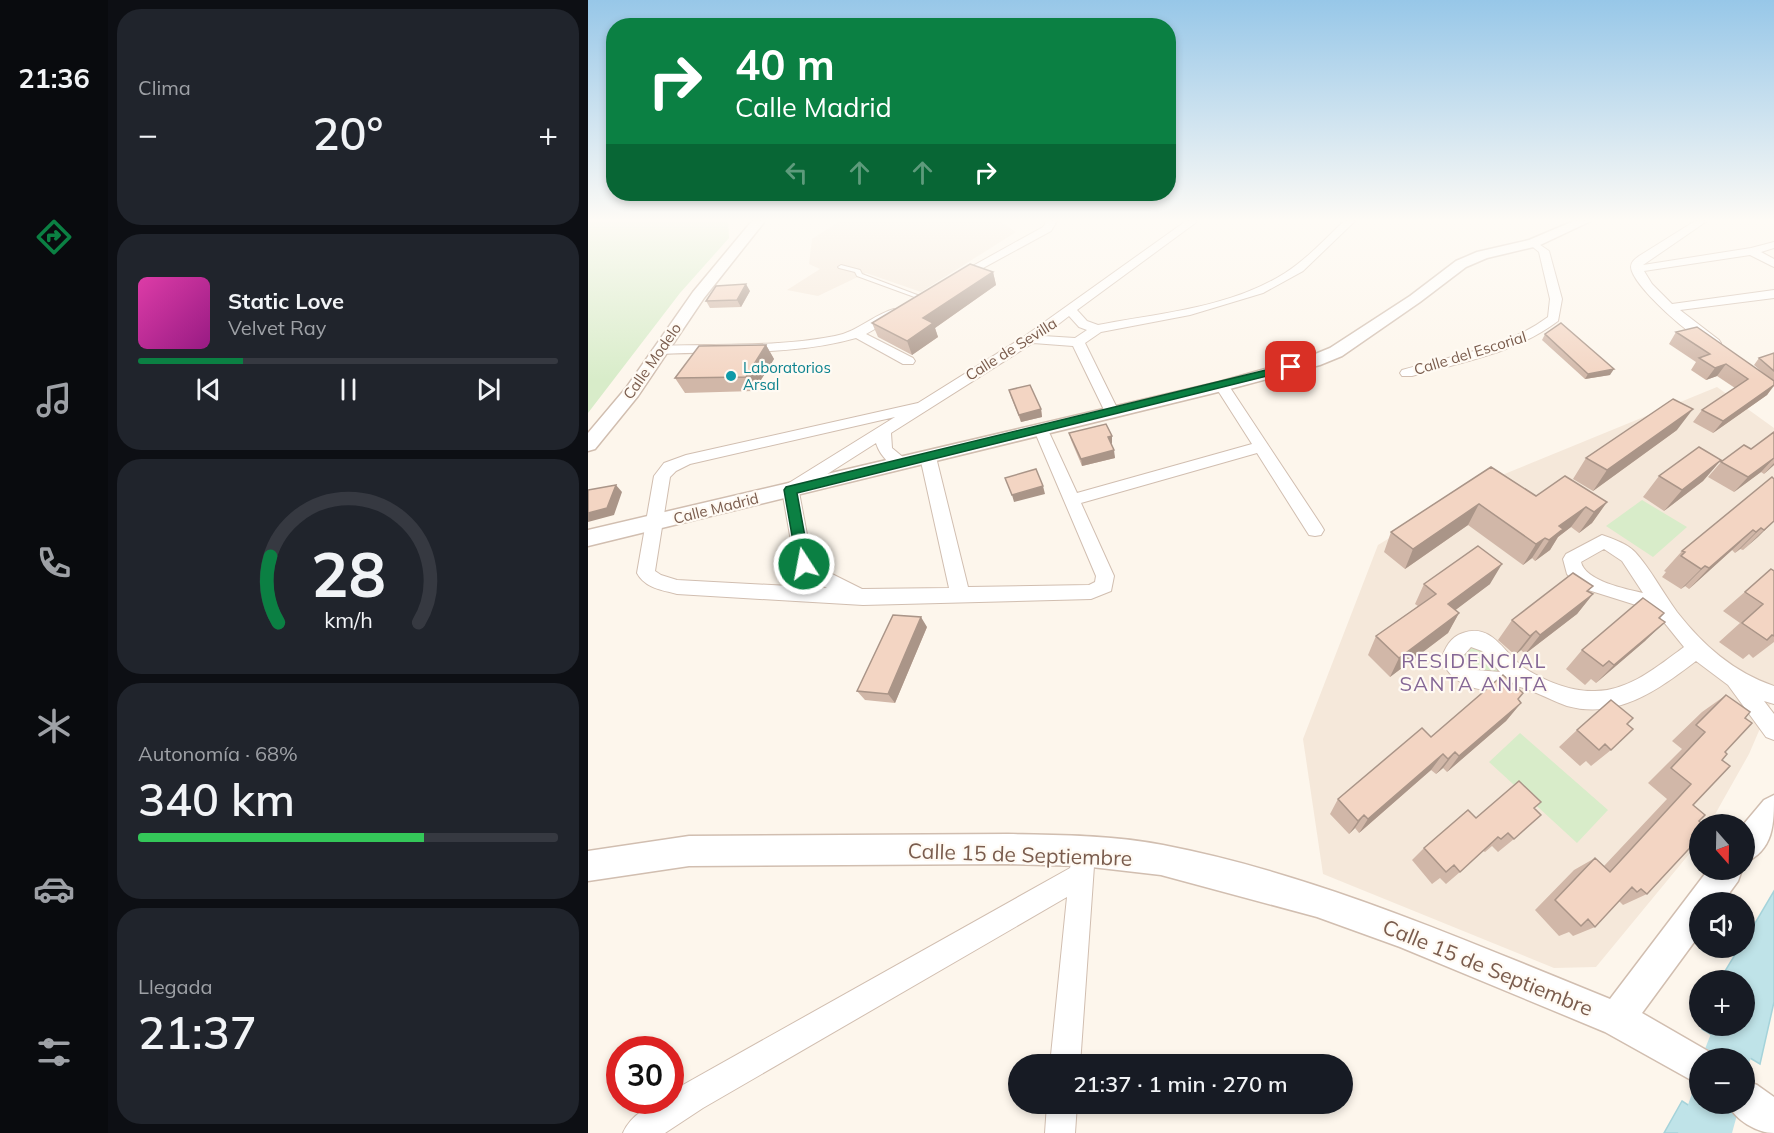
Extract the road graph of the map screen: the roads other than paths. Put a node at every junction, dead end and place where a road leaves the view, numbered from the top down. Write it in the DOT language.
graph roads {
  1 [pos="715,274"];
  2 [pos="859,274"];
  3 [pos="966,274"];
  4 [pos="1118,274"];
  5 [pos="1291,274"];
  6 [pos="1448,274"];
  7 [pos="1550,274"];
  8 [pos="1640,274"];
  9 [pos="933,292"];
  10 [pos="1774,294"];
  11 [pos="1670,308"];
  12 [pos="1071,311"];
  13 [pos="1097,329"];
  14 [pos="857,334"];
  15 [pos="1030,339"];
  16 [pos="1078,342"];
  17 [pos="1722,349"];
  18 [pos="659,350"];
  19 [pos="908,361"];
  20 [pos="1407,373"];
  21 [pos="1222,386"];
  22 [pos="920,407"];
  23 [pos="1112,412"];
  24 [pos="884,430"];
  25 [pos="1041,430"];
  26 [pos="588,445"];
  27 [pos="1262,446"];
  28 [pos="928,457"];
  29 [pos="902,463"];
  30 [pos="790,490"];
  31 [pos="1072,500"];
  32 [pos="654,523"];
  33 [pos="1316,530"];
  34 [pos="588,538"];
  35 [pos="960,594"];
  36 [pos="863,597"];
  37 [pos="1661,605"];
  38 [pos="1698,648"];
  39 [pos="1731,677"];
  40 [pos="1523,678"];
  41 [pos="1774,695"];
  42 [pos="1774,729"];
  43 [pos="1774,810"];
  44 [pos="1755,834"];
  45 [pos="1082,863"];
  46 [pos="588,866"];
  47 [pos="1719,880"];
  48 [pos="1710,892"];
  49 [pos="1689,920"];
  50 [pos="1617,1019"];
  51 [pos="1066,1054"];
  52 [pos="1689,1060"];
  53 [pos="1755,1106"];
  54 [pos="1061,1114"];
  55 [pos="1774,1119"];
  56 [pos="638,1133"];
  57 [pos="1060,1133"];
  1 -- 18 [label="street, Calle Modelo"];
  2 -- 9 [label="lane"];
  3 -- 9 [label="street"];
  4 -- 12 [label="street, Calle de Sevilla"];
  5 -- 13 [label="street"];
  6 -- 21 [label="street, Calle Madrid"];
  7 -- 20 [label="street, Calle del Escorial"];
  8 -- 11 [label="street"];
  9 -- 14 [label="street"];
  10 -- 11 [label="street"];
  11 -- 17 [label="street"];
  12 -- 13 [label="street"];
  12 -- 15 [label="street, Calle de Sevilla"];
  13 -- 16 [label="street"];
  14 -- 18 [label="street"];
  14 -- 19 [label="street"];
  15 -- 16 [label="street"];
  15 -- 22 [label="street, Calle de Sevilla"];
  16 -- 23 [label="street"];
  18 -- 26 [label="street, Calle Modelo"];
  21 -- 23 [label="street, Calle Madrid"];
  21 -- 27 [label="street"];
  22 -- 24 [label="street, Calle de Sevilla"];
  22 -- 32 [label="street"];
  23 -- 25 [label="street, Calle Madrid"];
  24 -- 29 [label="street"];
  24 -- 30 [label="street, Calle de Sevilla"];
  25 -- 28 [label="street, Calle Madrid"];
  25 -- 31 [label="street"];
  27 -- 31 [label="street"];
  27 -- 33 [label="street"];
  28 -- 29 [label="street, Calle Madrid"];
  28 -- 35 [label="street"];
  29 -- 30 [label="street, Calle Madrid"];
  30 -- 32 [label="street, Calle Madrid"];
  30 -- 36 [label="street"];
  31 -- 35 [label="street"];
  32 -- 34 [label="street, Calle Madrid"];
  32 -- 36 [label="street"];
  35 -- 36 [label="street"];
  37 -- 38 [label="street"];
  38 -- 39 [label="street"];
  38 -- 40 [label="street"];
  39 -- 41 [label="street"];
  39 -- 42 [label="street"];
  43 -- 44 [label="street"];
  45 -- 46 [label="street, Calle 15 de Septiembre"];
  45 -- 50 [label="street, Calle 15 de Septiembre"];
  45 -- 51 [label="street"];
  45 -- 56 [label="street"];
  47 -- 48 [label="street"];
  49 -- 50 [label="street"];
  50 -- 52 [label="street, Calle 15 de Septiembre"];
  53 -- 55 [label="street"];
  54 -- 57 [label="street"];
}
